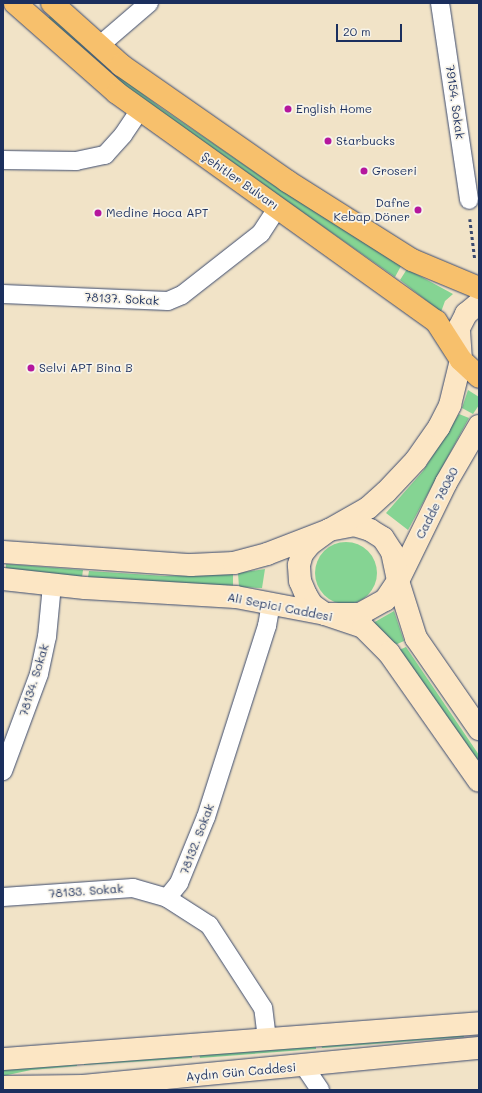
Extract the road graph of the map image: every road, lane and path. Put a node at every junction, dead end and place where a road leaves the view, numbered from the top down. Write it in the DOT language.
graph roads {
  1 [pos="15,3"];
  2 [pos="52,3"];
  3 [pos="149,3"];
  4 [pos="440,3"];
  5 [pos="99,46"];
  6 [pos="140,110"];
  7 [pos="3,160"];
  8 [pos="469,207"];
  9 [pos="277,208"];
  10 [pos="475,260"];
  11 [pos="479,288"];
  12 [pos="3,294"];
  13 [pos="479,303"];
  14 [pos="461,360"];
  15 [pos="479,376"];
  16 [pos="479,426"];
  17 [pos="329,530"];
  18 [pos="3,552"];
  19 [pos="3,579"];
  20 [pos="398,581"];
  21 [pos="52,585"];
  22 [pos="271,603"];
  23 [pos="325,614"];
  24 [pos="479,730"];
  25 [pos="3,771"];
  26 [pos="479,781"];
  27 [pos="3,897"];
  28 [pos="167,898"];
  29 [pos="479,1023"];
  30 [pos="267,1039"];
  31 [pos="479,1048"];
  32 [pos="3,1059"];
  33 [pos="304,1066"];
  34 [pos="3,1087"];
  35 [pos="320,1090"];
  1 -- 6 [label="main road, Şehitler Bulvarı"];
  2 -- 5 [label="main road"];
  3 -- 5 [label="street"];
  4 -- 8 [label="street, 79154. Sokak"];
  5 -- 11 [label="main road"];
  6 -- 7 [label="street"];
  6 -- 9 [label="main road, Şehitler Bulvarı"];
  8 -- 10 [label="path"];
  9 -- 12 [label="street, 78137. Sokak"];
  9 -- 14 [label="main road, Şehitler Bulvarı"];
  13 -- 14 [label="main road"];
  14 -- 15 [label="main road, Şehitler Bulvarı"];
  14 -- 17 [label="main road"];
  16 -- 20 [label="main road, Cadde 78080"];
  17 -- 18 [label="main road"];
  17 -- 20 [label="main road"];
  17 -- 23 [label="main road"];
  19 -- 21 [label="main road, Ali Sepici Caddesi"];
  20 -- 23 [label="main road"];
  20 -- 24 [label="main road"];
  21 -- 22 [label="main road, Ali Sepici Caddesi"];
  21 -- 25 [label="street, 78134. Sokak"];
  22 -- 23 [label="main road, Ali Sepici Caddesi"];
  22 -- 28 [label="street, 78132. Sokak"];
  23 -- 26 [label="main road, Ali Sepici Caddesi"];
  27 -- 28 [label="street, 78133. Sokak"];
  28 -- 30 [label="street"];
  29 -- 30 [label="main road"];
  30 -- 32 [label="main road"];
  31 -- 33 [label="main road, Aydın Gün Caddesi"];
  33 -- 34 [label="main road, Aydın Gün Caddesi"];
  33 -- 35 [label="street"];
}
